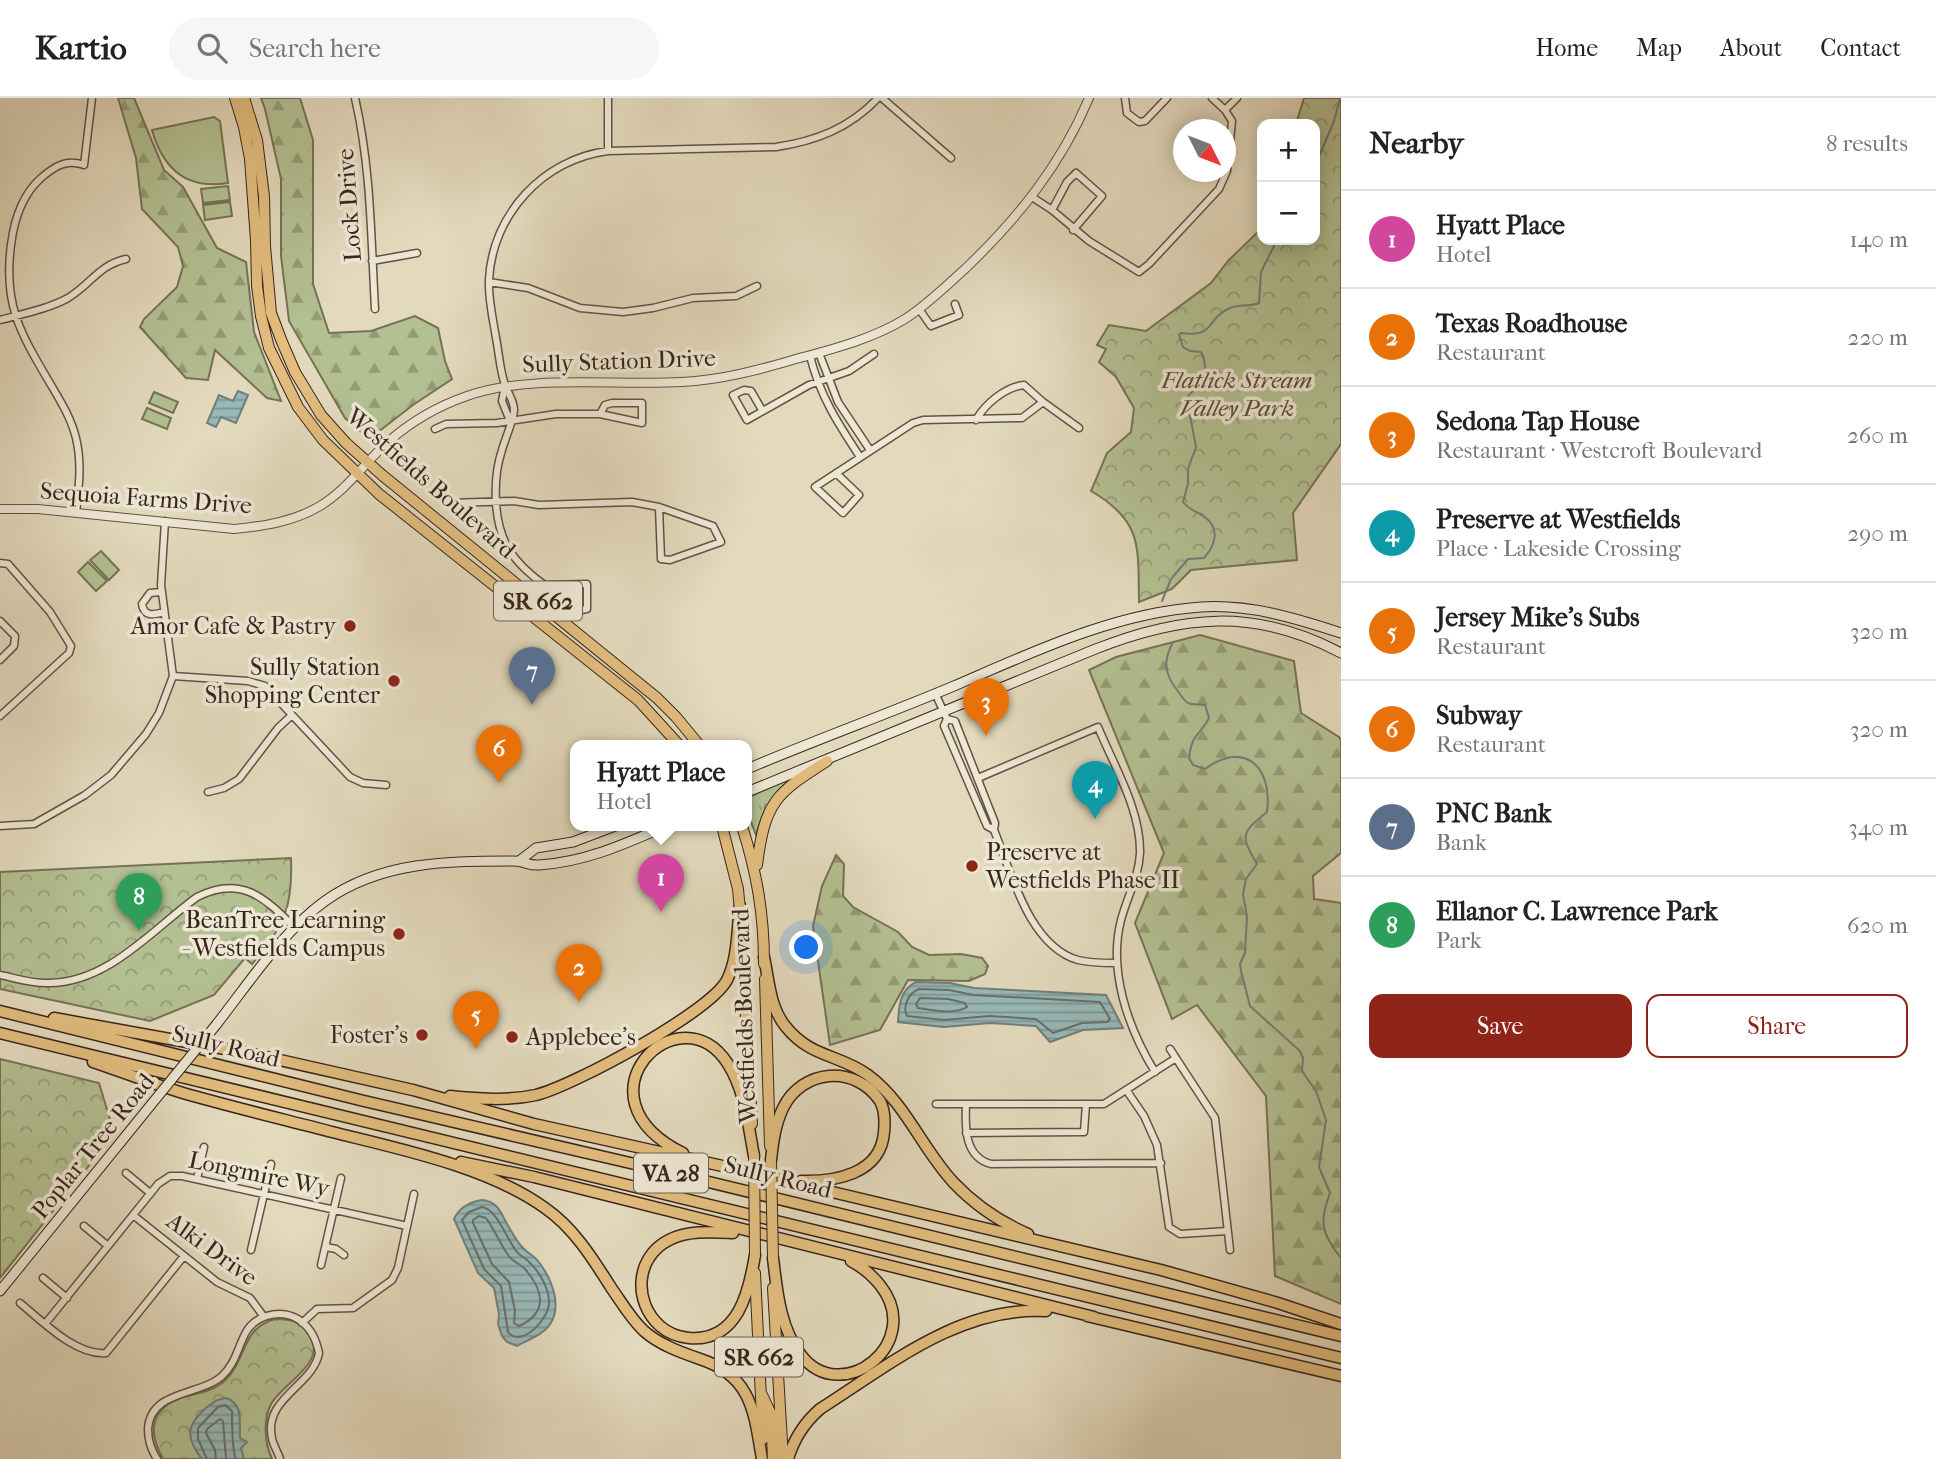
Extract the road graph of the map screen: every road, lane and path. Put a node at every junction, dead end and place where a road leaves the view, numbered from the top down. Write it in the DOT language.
graph roads {
  1 [pos="92,98"];
  2 [pos="235,98"];
  3 [pos="244,98"];
  4 [pos="355,98"];
  5 [pos="607,98"];
  6 [pos="880,98"];
  7 [pos="1089,98"];
  8 [pos="1125,98"];
  9 [pos="1167,98"];
  10 [pos="1212,98"];
  11 [pos="1237,98"];
  12 [pos="1226,110"];
  13 [pos="608,151"];
  14 [pos="951,158"];
  15 [pos="1032,197"];
  16 [pos="1052,210"];
  17 [pos="1073,229"];
  18 [pos="417,253"];
  19 [pos="126,259"];
  20 [pos="372,261"];
  21 [pos="489,282"];
  22 [pos="757,286"];
  23 [pos="955,304"];
  24 [pos="375,309"];
  25 [pos="919,309"];
  26 [pos="14,316"];
  27 [pos="0,320"];
  28 [pos="820,353"];
  29 [pos="874,354"];
  30 [pos="810,356"];
  31 [pos="828,379"];
  32 [pos="817,382"];
  33 [pos="505,386"];
  34 [pos="1043,402"];
  35 [pos="762,410"];
  36 [pos="600,414"];
  37 [pos="976,420"];
  38 [pos="510,422"];
  39 [pos="1079,428"];
  40 [pos="435,429"];
  41 [pos="870,450"];
  42 [pos="860,457"];
  43 [pos="368,463"];
  44 [pos="836,473"];
  45 [pos="357,475"];
  46 [pos="498,502"];
  47 [pos="450,503"];
  48 [pos="659,507"];
  49 [pos="0,509"];
  50 [pos="76,512"];
  51 [pos="165,521"];
  52 [pos="0,563"];
  53 [pos="546,585"];
  54 [pos="161,592"];
  55 [pos="164,612"];
  56 [pos="0,621"];
  57 [pos="1341,633"];
  58 [pos="1341,653"];
  59 [pos="0,660"];
  60 [pos="173,676"];
  61 [pos="935,693"];
  62 [pos="652,713"];
  63 [pos="292,715"];
  64 [pos="0,716"];
  65 [pos="946,716"];
  66 [pos="667,740"];
  67 [pos="675,740"];
  68 [pos="695,740"];
  69 [pos="827,761"];
  70 [pos="752,767"];
  71 [pos="978,778"];
  72 [pos="386,785"];
  73 [pos="752,790"];
  74 [pos="208,792"];
  75 [pos="0,826"];
  76 [pos="994,830"];
  77 [pos="602,831"];
  78 [pos="653,831"];
  79 [pos="720,831"];
  80 [pos="724,831"];
  81 [pos="743,831"];
  82 [pos="727,839"];
  83 [pos="519,861"];
  84 [pos="755,872"];
  85 [pos="740,906"];
  86 [pos="294,927"];
  87 [pos="764,957"];
  88 [pos="1116,963"];
  89 [pos="0,975"];
  90 [pos="0,1009"];
  91 [pos="0,1033"];
  92 [pos="1170,1049"];
  93 [pos="1176,1058"];
  94 [pos="1155,1072"];
  95 [pos="413,1090"];
  96 [pos="1127,1091"];
  97 [pos="936,1104"];
  98 [pos="965,1104"];
  99 [pos="1086,1104"];
  100 [pos="966,1133"];
  101 [pos="204,1147"];
  102 [pos="404,1150"];
  103 [pos="754,1156"];
  104 [pos="771,1160"];
  105 [pos="1161,1163"];
  106 [pos="271,1164"];
  107 [pos="718,1165"];
  108 [pos="126,1173"];
  109 [pos="341,1178"];
  110 [pos="197,1179"];
  111 [pos="782,1180"];
  112 [pos="150,1193"];
  113 [pos="414,1194"];
  114 [pos="264,1195"];
  115 [pos="334,1210"];
  116 [pos="133,1214"];
  117 [pos="84,1226"];
  118 [pos="407,1226"];
  119 [pos="1227,1231"];
  120 [pos="758,1234"];
  121 [pos="1057,1245"];
  122 [pos="108,1246"];
  123 [pos="326,1247"];
  124 [pos="251,1250"];
  125 [pos="822,1250"];
  126 [pos="1230,1250"];
  127 [pos="344,1255"];
  128 [pos="755,1255"];
  129 [pos="184,1256"];
  130 [pos="773,1258"];
  131 [pos="321,1265"];
  132 [pos="43,1278"];
  133 [pos="0,1290"];
  134 [pos="67,1298"];
  135 [pos="20,1303"];
  136 [pos="264,1317"];
  137 [pos="1094,1317"];
  138 [pos="302,1322"];
  139 [pos="45,1324"];
  140 [pos="1341,1324"];
  141 [pos="1341,1336"];
  142 [pos="1341,1358"];
  143 [pos="1341,1376"];
  144 [pos="761,1391"];
  145 [pos="279,1457"];
  146 [pos="158,1459"];
  147 [pos="286,1459"];
  148 [pos="763,1459"];
  149 [pos="773,1459"];
  150 [pos="786,1459"];
  1 -- 26 [label="street"];
  2 -- 45 [label="main road, Westfields Boulevard / SR 662"];
  3 -- 43 [label="main road, Westfields Boulevard / SR 662"];
  4 -- 20 [label="street, Lock Drive"];
  5 -- 13 [label="street"];
  6 -- 13 [label="street"];
  6 -- 14 [label="street"];
  7 -- 15 [label="street, Sully Station Drive"];
  8 -- 9 [label="street"];
  10 -- 12 [label="street"];
  11 -- 12 [label="street"];
  12 -- 17 [label="street"];
  13 -- 21 [label="street"];
  15 -- 16 [label="street"];
  15 -- 25 [label="street, Sully Station Drive"];
  16 -- 17 [label="street"];
  16 -- 17 [label="street"];
  18 -- 20 [label="street"];
  19 -- 26 [label="street"];
  20 -- 24 [label="street, Lock Drive"];
  21 -- 22 [label="street"];
  21 -- 33 [label="street"];
  23 -- 25 [label="street"];
  25 -- 28 [label="street, Sully Station Drive"];
  26 -- 27 [label="street"];
  26 -- 50 [label="street"];
  28 -- 30 [label="street, Sully Station Drive"];
  28 -- 31 [label="street"];
  29 -- 31 [label="street"];
  30 -- 32 [label="street"];
  30 -- 33 [label="street, Sully Station Drive"];
  31 -- 32 [label="street"];
  31 -- 41 [label="street"];
  32 -- 35 [label="street"];
  32 -- 42 [label="street"];
  33 -- 38 [label="street"];
  33 -- 43 [label="street, Sully Station Drive"];
  34 -- 37 [label="street"];
  34 -- 37 [label="street"];
  34 -- 39 [label="street"];
  35 -- 35 [label="street"];
  36 -- 36 [label="street"];
  36 -- 38 [label="street"];
  37 -- 41 [label="street"];
  38 -- 40 [label="street"];
  38 -- 46 [label="street"];
  41 -- 42 [label="street"];
  42 -- 44 [label="street"];
  43 -- 45 [label="street, Sully Station Drive"];
  43 -- 68 [label="main road, Westfields Boulevard / SR 662"];
  44 -- 44 [label="street"];
  45 -- 51 [label="street, Sequoia Farms Drive"];
  45 -- 62 [label="main road, Westfields Boulevard / SR 662"];
  46 -- 47 [label="street"];
  46 -- 48 [label="street"];
  46 -- 53 [label="street"];
  48 -- 48 [label="street"];
  49 -- 50 [label="street, Sequoia Farms Drive"];
  50 -- 51 [label="street, Sequoia Farms Drive"];
  51 -- 54 [label="street"];
  52 -- 64 [label="street"];
  53 -- 53 [label="street"];
  54 -- 55 [label="street"];
  54 -- 55 [label="street"];
  55 -- 60 [label="street"];
  56 -- 59 [label="street"];
  57 -- 61 [label="main road"];
  58 -- 65 [label="main road"];
  60 -- 63 [label="street"];
  60 -- 75 [label="street"];
  61 -- 65 [label="street"];
  61 -- 70 [label="main road"];
  62 -- 66 [label="main road"];
  62 -- 67 [label="main road, Westfields Boulevard / SR 662"];
  63 -- 72 [label="street"];
  63 -- 74 [label="street"];
  65 -- 69 [label="main road"];
  65 -- 71 [label="street"];
  65 -- 76 [label="street"];
  69 -- 73 [label="main road"];
  69 -- 84 [label="main road"];
  71 -- 76 [label="street"];
  71 -- 88 [label="street"];
  76 -- 88 [label="street"];
  77 -- 83 [label="main road"];
  78 -- 83 [label="main road, Poplar Tree Road"];
  79 -- 82 [label="main road"];
  80 -- 82 [label="main road, Westfields Boulevard / SR 662"];
  81 -- 84 [label="main road, Westfields Boulevard / SR 662"];
  82 -- 85 [label="main road, Westfields Boulevard / SR 662"];
  83 -- 86 [label="main road, Poplar Tree Road"];
  84 -- 87 [label="main road, Westfields Boulevard / SR 662"];
  85 -- 95 [label="highway"];
  85 -- 103 [label="main road, Westfields Boulevard / SR 662"];
  86 -- 89 [label="street"];
  86 -- 133 [label="main road, Poplar Tree Road, bridge"];
  87 -- 104 [label="main road, Westfields Boulevard / SR 662"];
  87 -- 121 [label="highway"];
  88 -- 94 [label="street"];
  90 -- 95 [label="highway"];
  90 -- 141 [label="highway, Sully Road / VA 28"];
  91 -- 102 [label="highway"];
  91 -- 142 [label="highway, Sully Road / VA 28"];
  92 -- 93 [label="street"];
  93 -- 94 [label="street"];
  93 -- 119 [label="street"];
  94 -- 96 [label="street"];
  95 -- 107 [label="highway"];
  96 -- 99 [label="street"];
  96 -- 105 [label="street"];
  97 -- 98 [label="street"];
  98 -- 99 [label="street"];
  98 -- 100 [label="street"];
  99 -- 100 [label="street"];
  100 -- 105 [label="street"];
  101 -- 110 [label="street"];
  102 -- 120 [label="highway"];
  102 -- 148 [label="highway"];
  103 -- 107 [label="highway"];
  103 -- 128 [label="main road, Westfields Boulevard / SR 662, bridge"];
  104 -- 111 [label="highway"];
  104 -- 130 [label="main road, Westfields Boulevard / SR 662, bridge"];
  105 -- 119 [label="street"];
  106 -- 114 [label="street"];
  107 -- 111 [label="highway"];
  108 -- 112 [label="street"];
  109 -- 115 [label="street"];
  110 -- 112 [label="street, Longmire Wy"];
  110 -- 114 [label="street, Longmire Wy"];
  111 -- 121 [label="highway"];
  112 -- 116 [label="street, Longmire Wy"];
  113 -- 118 [label="street"];
  114 -- 115 [label="street, Longmire Wy"];
  114 -- 124 [label="street"];
  115 -- 118 [label="street, Longmire Wy"];
  115 -- 123 [label="street"];
  116 -- 122 [label="street, Longmire Wy"];
  116 -- 129 [label="street, Alki Drive"];
  117 -- 122 [label="street"];
  118 -- 138 [label="street"];
  119 -- 126 [label="street"];
  120 -- 125 [label="highway"];
  120 -- 128 [label="highway"];
  121 -- 140 [label="highway"];
  122 -- 134 [label="street, Longmire Wy"];
  123 -- 127 [label="street"];
  123 -- 131 [label="street"];
  125 -- 130 [label="highway"];
  125 -- 137 [label="highway"];
  128 -- 144 [label="main road, Westfields Boulevard / SR 662"];
  129 -- 136 [label="street, Alki Drive"];
  129 -- 139 [label="street"];
  130 -- 150 [label="main road, Westfields Boulevard / SR 662"];
  132 -- 134 [label="street"];
  134 -- 139 [label="street, Longmire Wy"];
  135 -- 139 [label="street"];
  136 -- 138 [label="street"];
  136 -- 146 [label="street"];
  137 -- 143 [label="highway"];
  137 -- 150 [label="highway"];
  138 -- 145 [label="street"];
  144 -- 148 [label="main road, Westfields Boulevard / SR 662"];
  144 -- 149 [label="main road"];
  145 -- 147 [label="street"];
}
